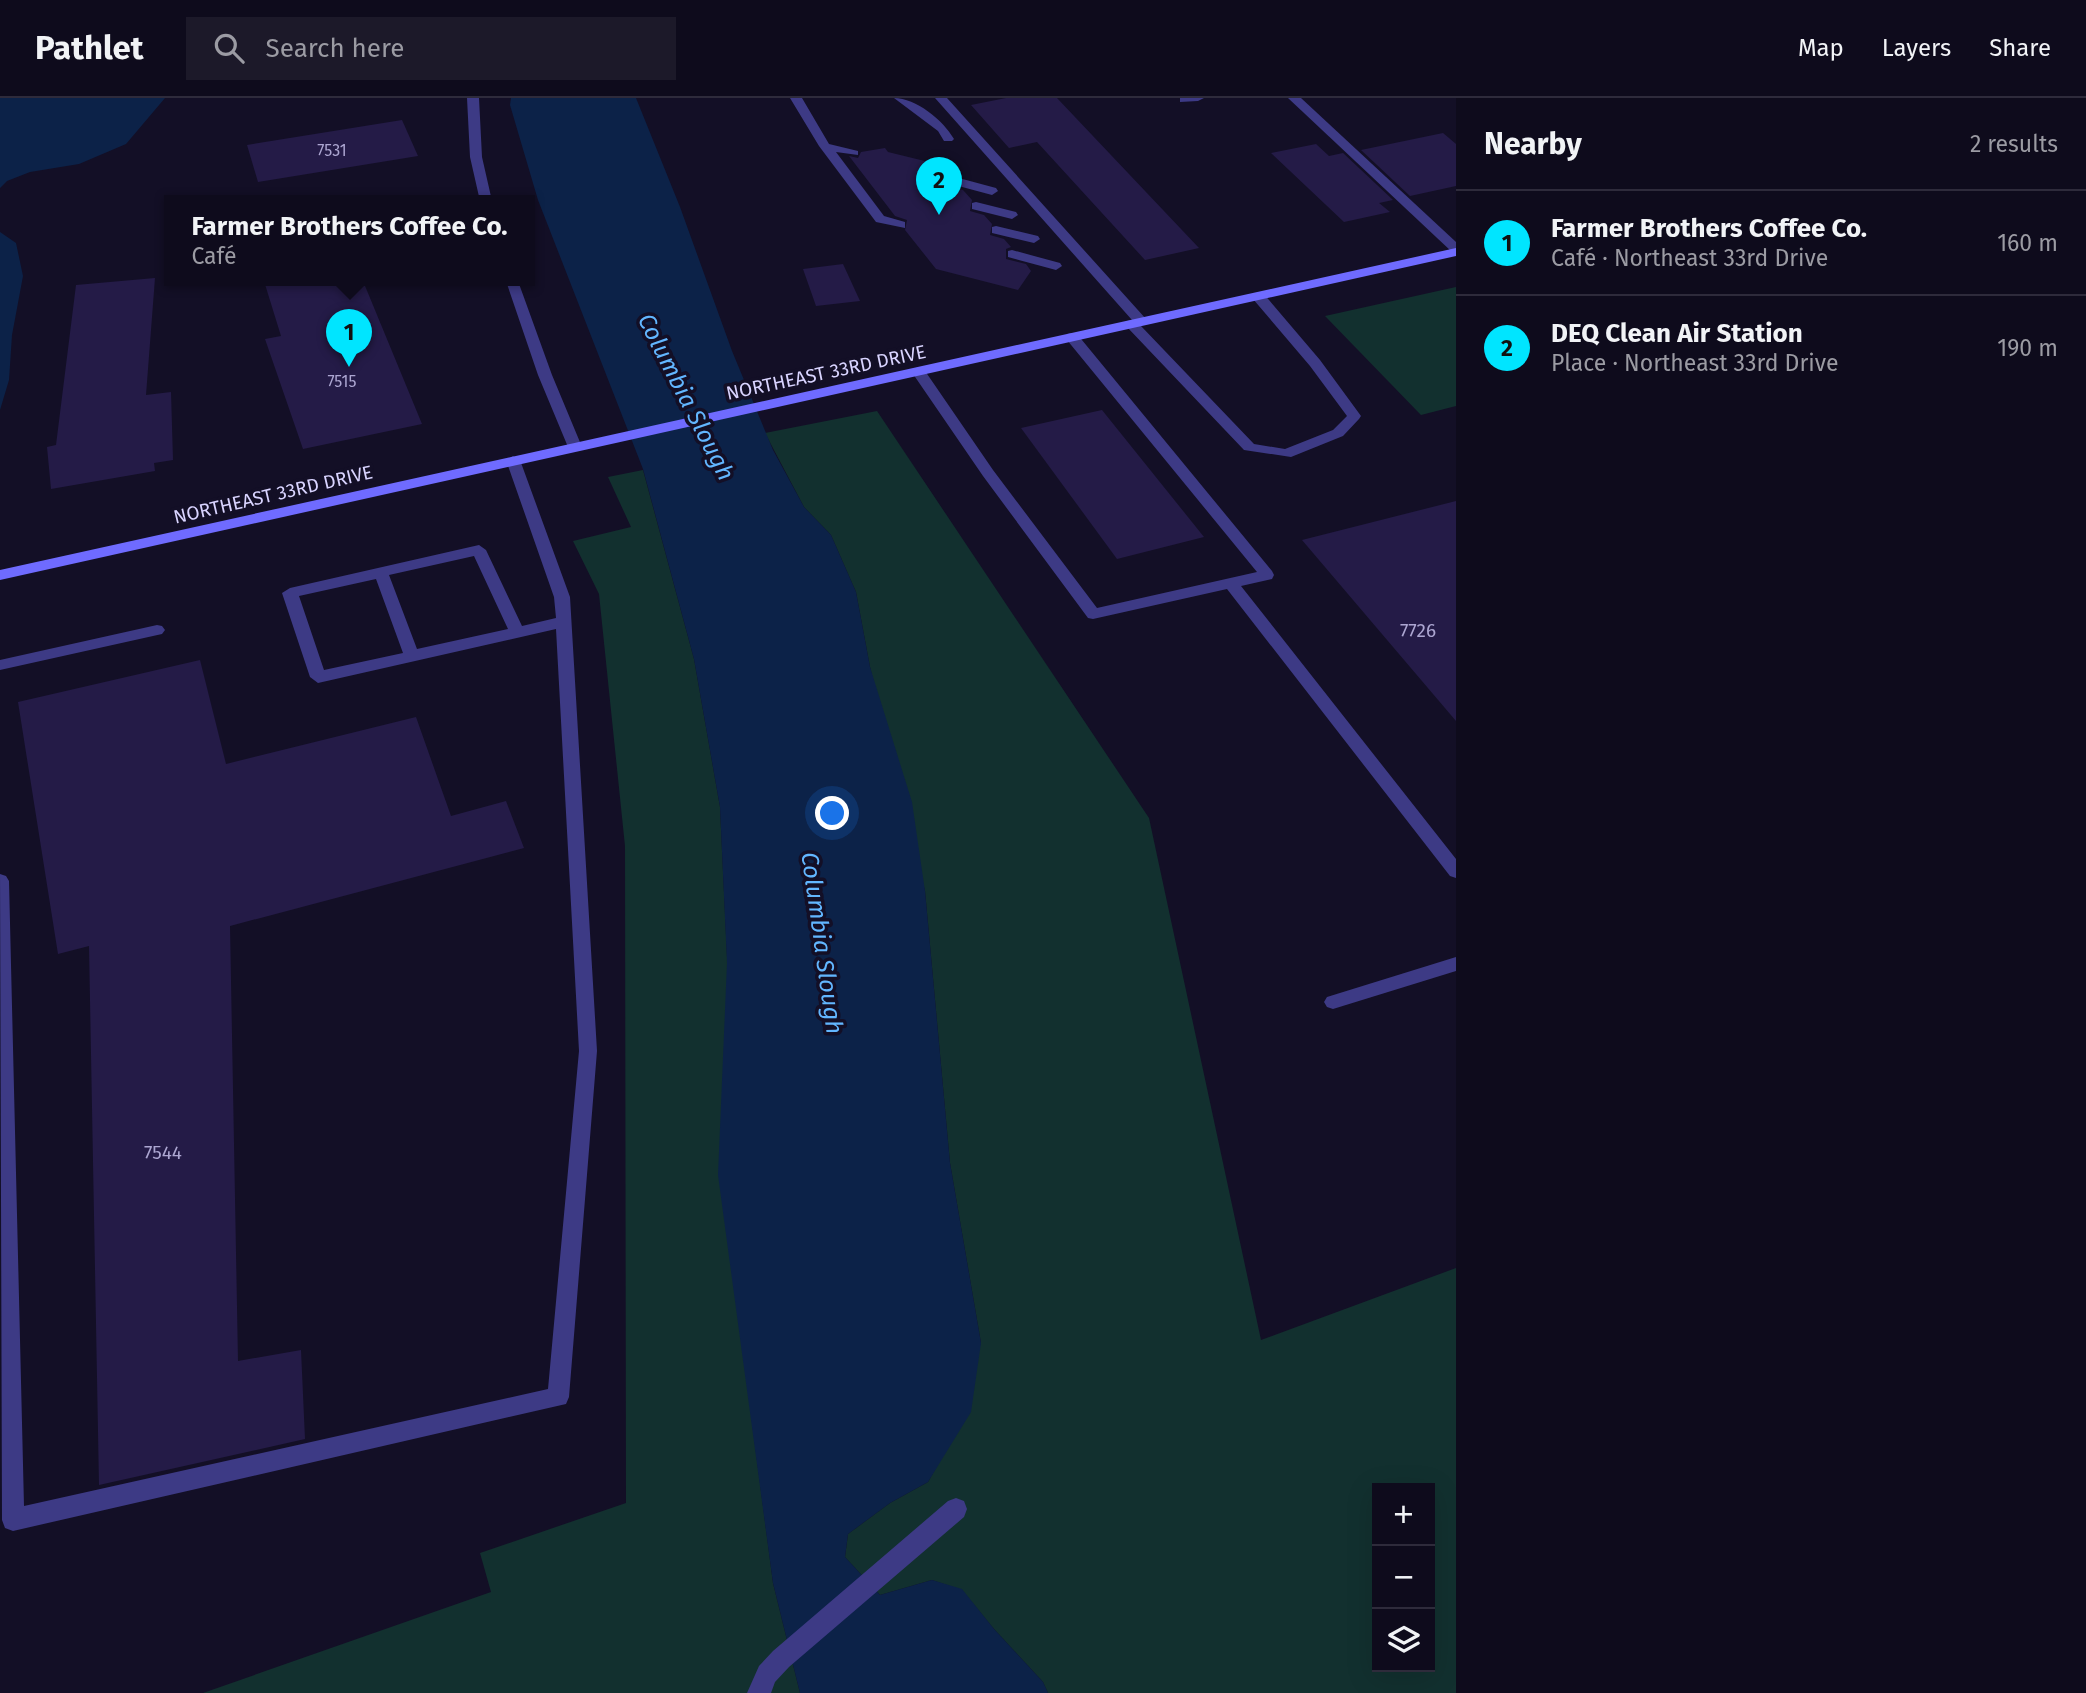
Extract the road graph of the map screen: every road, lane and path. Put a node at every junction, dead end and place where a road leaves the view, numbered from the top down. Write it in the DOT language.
graph roads {
  1 [pos="473,98"];
  2 [pos="796,98"];
  3 [pos="900,98"];
  4 [pos="941,98"];
  5 [pos="1198,98"];
  6 [pos="1294,98"];
  7 [pos="1184,100"];
  8 [pos="948,139"];
  9 [pos="825,146"];
  10 [pos="854,153"];
  11 [pos="845,173"];
  12 [pos="865,178"];
  13 [pos="955,181"];
  14 [pos="992,191"];
  15 [pos="861,194"];
  16 [pos="485,195"];
  17 [pos="882,200"];
  18 [pos="976,205"];
  19 [pos="1012,215"];
  20 [pos="901,225"];
  21 [pos="996,230"];
  22 [pos="1034,239"];
  23 [pos="1456,250"];
  24 [pos="1012,254"];
  25 [pos="1056,266"];
  26 [pos="514,286"];
  27 [pos="1258,296"];
  28 [pos="1136,323"];
  29 [pos="1072,337"];
  30 [pos="918,371"];
  31 [pos="575,447"];
  32 [pos="513,460"];
  33 [pos="381,573"];
  34 [pos="0,575"];
  35 [pos="1231,583"];
  36 [pos="563,622"];
  37 [pos="157,630"];
  38 [pos="517,632"];
  39 [pos="412,656"];
  40 [pos="0,664"];
  41 [pos="1456,871"];
  42 [pos="0,881"];
  43 [pos="1456,964"];
  44 [pos="1333,1002"];
  45 [pos="957,1509"];
  46 [pos="759,1693"];
  1 -- 16 [label="lane"];
  2 -- 9 [label="lane"];
  3 -- 8 [label="lane"];
  4 -- 28 [label="lane"];
  5 -- 7 [label="lane"];
  6 -- 23 [label="lane"];
  9 -- 10 [label="lane"];
  9 -- 11 [label="lane"];
  11 -- 12 [label="lane"];
  11 -- 15 [label="lane"];
  13 -- 14 [label="lane"];
  15 -- 17 [label="lane"];
  15 -- 20 [label="lane"];
  18 -- 19 [label="lane"];
  21 -- 22 [label="lane"];
  23 -- 27 [label="main road, NORTHEAST 33RD DRIVE"];
  24 -- 25 [label="lane"];
  26 -- 31 [label="lane"];
  27 -- 28 [label="main road, NORTHEAST 33RD DRIVE"];
  27 -- 28 [label="lane"];
  28 -- 29 [label="main road, NORTHEAST 33RD DRIVE"];
  29 -- 30 [label="main road, NORTHEAST 33RD DRIVE"];
  29 -- 35 [label="lane"];
  30 -- 31 [label="main road, NORTHEAST 33RD DRIVE"];
  30 -- 35 [label="lane"];
  31 -- 32 [label="main road, NORTHEAST 33RD DRIVE"];
  32 -- 34 [label="main road, NORTHEAST 33RD DRIVE"];
  32 -- 36 [label="lane"];
  33 -- 38 [label="lane"];
  33 -- 39 [label="lane"];
  33 -- 39 [label="lane"];
  35 -- 41 [label="lane"];
  36 -- 38 [label="lane"];
  36 -- 42 [label="lane"];
  37 -- 40 [label="lane"];
  38 -- 39 [label="lane"];
  43 -- 44 [label="lane"];
  45 -- 46 [label="lane"];
}
